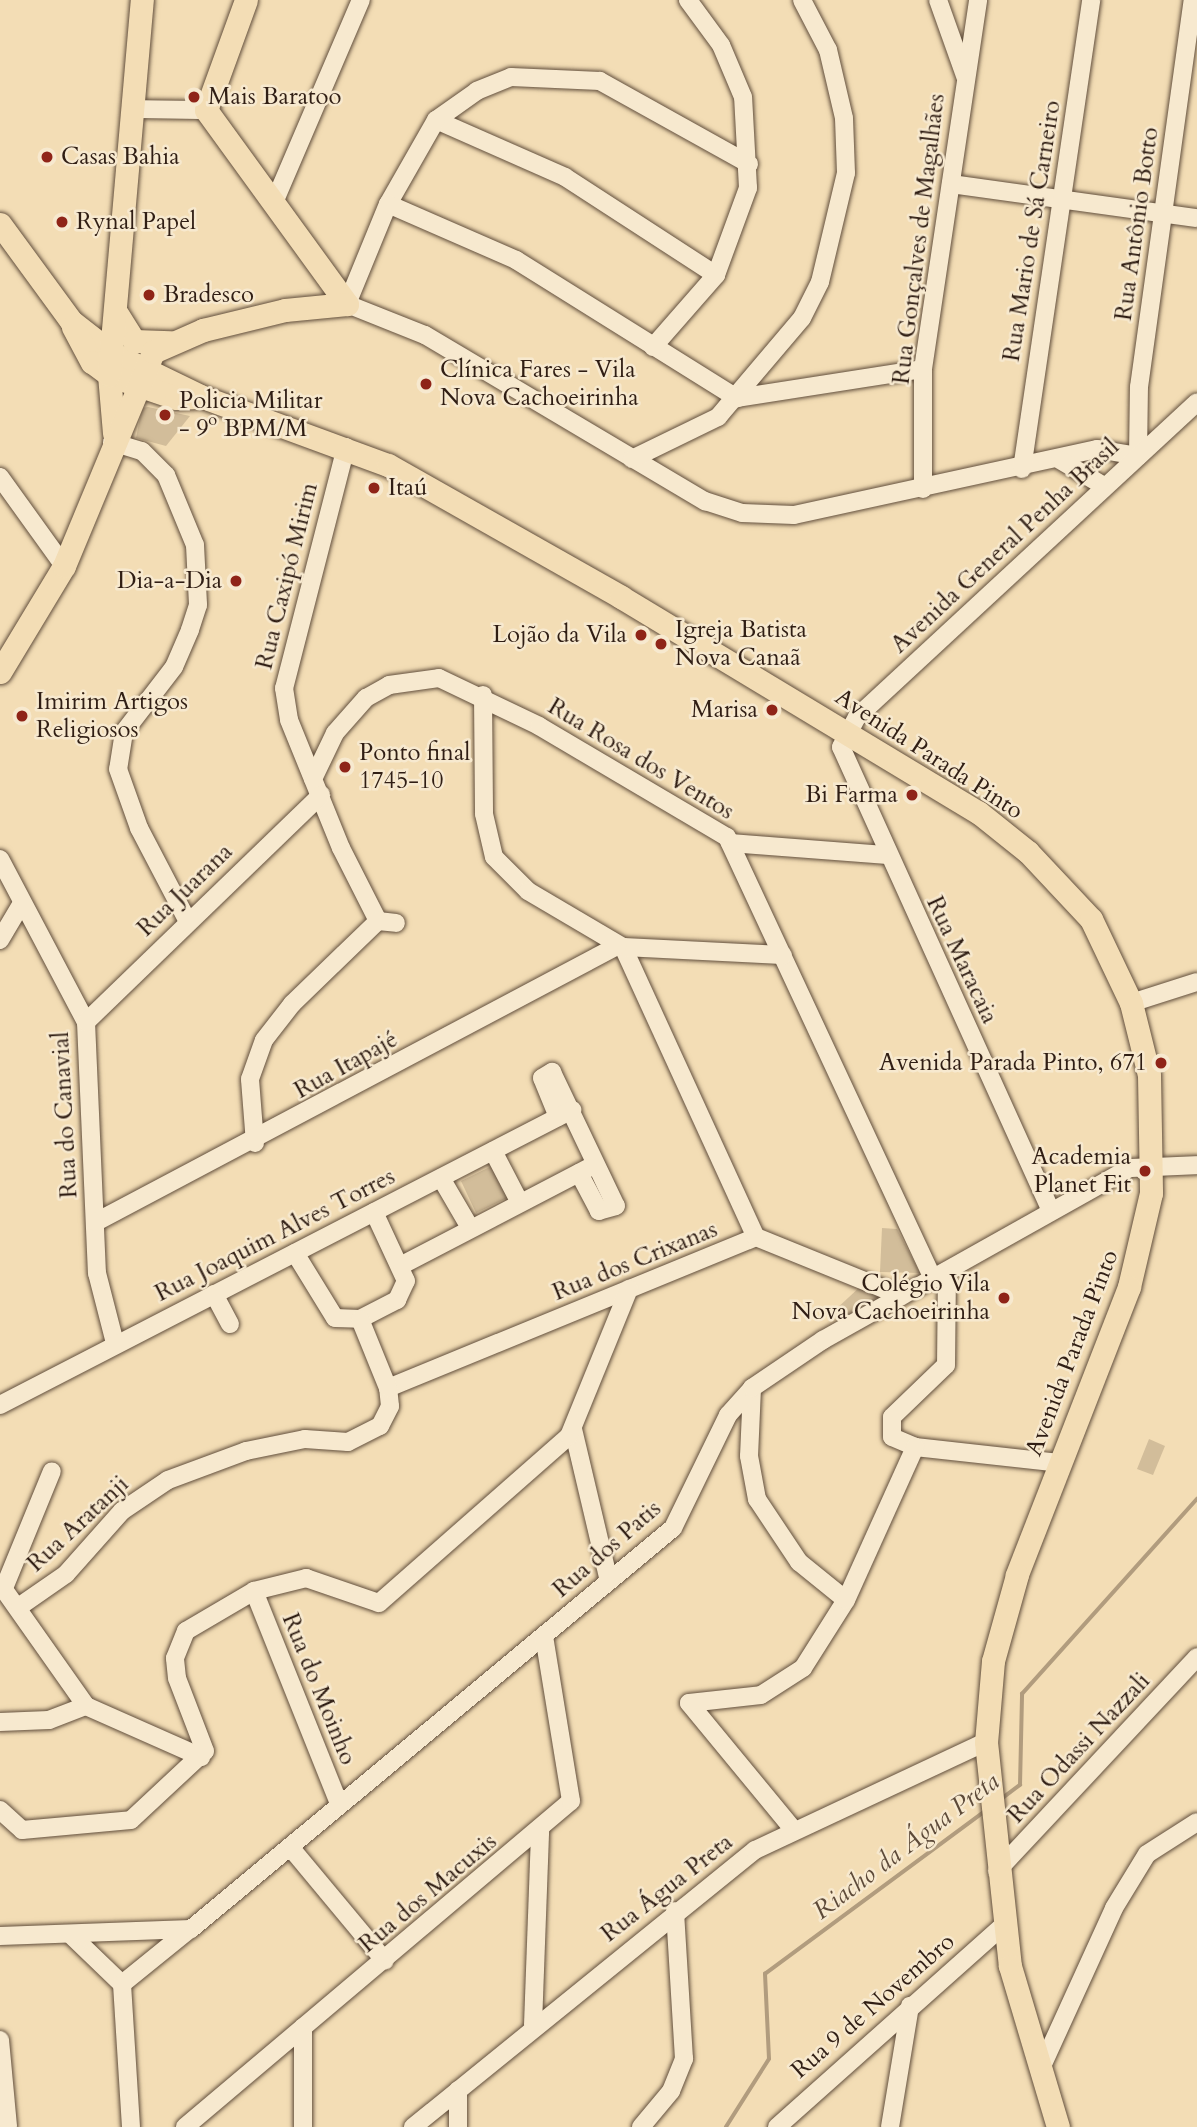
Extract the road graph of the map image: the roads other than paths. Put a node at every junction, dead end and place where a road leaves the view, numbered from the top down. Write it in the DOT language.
graph roads {
  1 [pos="142,0"];
  2 [pos="246,0"];
  3 [pos="361,0"];
  4 [pos="688,0"];
  5 [pos="802,0"];
  6 [pos="938,0"];
  7 [pos="978,0"];
  8 [pos="1091,0"];
  9 [pos="1193,0"];
  10 [pos="965,76"];
  11 [pos="133,109"];
  12 [pos="206,110"];
  13 [pos="436,120"];
  14 [pos="749,164"];
  15 [pos="951,184"];
  16 [pos="1061,200"];
  17 [pos="388,204"];
  18 [pos="273,205"];
  19 [pos="1162,214"];
  20 [pos="1197,218"];
  21 [pos="0,224"];
  22 [pos="716,275"];
  23 [pos="347,304"];
  24 [pos="117,306"];
  25 [pos="71,321"];
  26 [pos="173,341"];
  27 [pos="653,347"];
  28 [pos="111,364"];
  29 [pos="923,369"];
  30 [pos="140,378"];
  31 [pos="170,380"];
  32 [pos="200,396"];
  33 [pos="737,398"];
  34 [pos="1197,402"];
  35 [pos="113,438"];
  36 [pos="346,447"];
  37 [pos="1138,456"];
  38 [pos="632,459"];
  39 [pos="1060,460"];
  40 [pos="1022,469"];
  41 [pos="0,477"];
  42 [pos="1104,486"];
  43 [pos="923,489"];
  44 [pos="64,565"];
  45 [pos="0,671"];
  46 [pos="483,695"];
  47 [pos="850,730"];
  48 [pos="317,787"];
  49 [pos="730,843"];
  50 [pos="885,855"];
  51 [pos="0,859"];
  52 [pos="22,903"];
  53 [pos="187,920"];
  54 [pos="0,940"];
  55 [pos="620,946"];
  56 [pos="783,955"];
  57 [pos="1197,982"];
  58 [pos="1131,1003"];
  59 [pos="86,1022"];
  60 [pos="255,1143"];
  61 [pos="493,1151"];
  62 [pos="596,1163"];
  63 [pos="1153,1164"];
  64 [pos="1197,1165"];
  65 [pos="579,1173"];
  66 [pos="441,1178"];
  67 [pos="519,1201"];
  68 [pos="1051,1211"];
  69 [pos="374,1212"];
  70 [pos="96,1222"];
  71 [pos="469,1226"];
  72 [pos="756,1237"];
  73 [pos="295,1253"];
  74 [pos="402,1265"];
  75 [pos="940,1275"];
  76 [pos="629,1289"];
  77 [pos="214,1294"];
  78 [pos="901,1296"];
  79 [pos="359,1319"];
  80 [pos="230,1324"];
  81 [pos="115,1343"];
  82 [pos="387,1388"];
  83 [pos="752,1388"];
  84 [pos="0,1405"];
  85 [pos="573,1429"];
  86 [pos="915,1447"];
  87 [pos="1059,1463"];
  88 [pos="52,1471"];
  89 [pos="609,1581"];
  90 [pos="2,1586"];
  91 [pos="254,1591"];
  92 [pos="846,1600"];
  93 [pos="20,1606"];
  94 [pos="544,1636"];
  95 [pos="1197,1657"];
  96 [pos="86,1706"];
  97 [pos="0,1722"];
  98 [pos="986,1742"];
  99 [pos="201,1757"];
  100 [pos="339,1804"];
  101 [pos="0,1810"];
  102 [pos="1197,1822"];
  103 [pos="793,1829"];
  104 [pos="540,1830"];
  105 [pos="290,1847"];
  106 [pos="997,1871"];
  107 [pos="675,1911"];
  108 [pos="1003,1925"];
  109 [pos="191,1929"];
  110 [pos="71,1935"];
  111 [pos="0,1936"];
  112 [pos="385,1961"];
  113 [pos="122,1983"];
  114 [pos="910,2006"];
  115 [pos="533,2025"];
  116 [pos="303,2027"];
  117 [pos="0,2040"];
  118 [pos="1044,2064"];
  119 [pos="458,2090"];
  120 [pos="3,2097"];
  121 [pos="8,2127"];
  122 [pos="131,2127"];
  123 [pos="186,2127"];
  124 [pos="303,2127"];
  125 [pos="413,2127"];
  126 [pos="458,2127"];
  127 [pos="641,2127"];
  128 [pos="777,2127"];
  129 [pos="890,2127"];
  130 [pos="1058,2127"];
  1 -- 11 [label="main road"];
  2 -- 12 [label="main road"];
  3 -- 18 [label="street"];
  4 -- 14 [label="street"];
  5 -- 33 [label="street"];
  6 -- 10 [label="street, Rua Gonçalves de Magalhães"];
  7 -- 10 [label="street"];
  8 -- 16 [label="street, Rua Mario de Sá Carneiro"];
  9 -- 19 [label="street, Rua Antônio Botto"];
  10 -- 15 [label="street, Rua Gonçalves de Magalhães"];
  11 -- 12 [label="street"];
  11 -- 24 [label="main road"];
  12 -- 18 [label="main road"];
  13 -- 14 [label="street"];
  13 -- 17 [label="street"];
  13 -- 22 [label="street"];
  14 -- 22 [label="street"];
  15 -- 16 [label="street"];
  15 -- 29 [label="street, Rua Gonçalves de Magalhães"];
  16 -- 19 [label="street"];
  16 -- 40 [label="street, Rua Mario de Sá Carneiro"];
  17 -- 23 [label="street"];
  17 -- 27 [label="street"];
  18 -- 23 [label="main road"];
  19 -- 20 [label="street"];
  19 -- 37 [label="street, Rua Antônio Botto"];
  21 -- 25 [label="main road, Avenida Parada Pinto"];
  22 -- 27 [label="street"];
  23 -- 26 [label="main road"];
  23 -- 38 [label="street"];
  24 -- 25 [label="main road"];
  24 -- 26 [label="main road"];
  24 -- 28 [label="main road"];
  25 -- 28 [label="main road, Avenida Parada Pinto"];
  26 -- 30 [label="main road"];
  26 -- 31 [label="main road"];
  27 -- 33 [label="street"];
  28 -- 30 [label="main road, Avenida Parada Pinto"];
  28 -- 35 [label="main road"];
  29 -- 33 [label="street"];
  29 -- 43 [label="street, Rua Gonçalves de Magalhães"];
  30 -- 31 [label="main road, Avenida Parada Pinto"];
  30 -- 32 [label="main road, Avenida Parada Pinto"];
  30 -- 35 [label="main road"];
  31 -- 32 [label="main road, Avenida Parada Pinto"];
  32 -- 36 [label="main road, Avenida Parada Pinto"];
  33 -- 38 [label="street"];
  34 -- 37 [label="street, Avenida General Penha Brasil"];
  35 -- 44 [label="main road"];
  35 -- 53 [label="street"];
  36 -- 47 [label="main road, Avenida Parada Pinto"];
  36 -- 48 [label="street, Rua Caxipó Mirim"];
  37 -- 39 [label="street"];
  37 -- 42 [label="street, Avenida General Penha Brasil"];
  38 -- 43 [label="street"];
  39 -- 40 [label="street"];
  39 -- 42 [label="street"];
  40 -- 43 [label="street"];
  41 -- 44 [label="street"];
  42 -- 47 [label="street, Avenida General Penha Brasil"];
  44 -- 45 [label="main road"];
  46 -- 48 [label="street, Rua Rosa dos Ventos"];
  46 -- 49 [label="street, Rua Rosa dos Ventos"];
  46 -- 55 [label="street"];
  47 -- 50 [label="street, Rua Maracaia"];
  47 -- 58 [label="main road, Avenida Parada Pinto"];
  48 -- 53 [label="street, Rua Juarana"];
  48 -- 60 [label="street, Rua Caxipó Mirim"];
  49 -- 50 [label="street"];
  49 -- 56 [label="street, Rua Rosa dos Ventos"];
  50 -- 68 [label="street, Rua Maracaia"];
  51 -- 52 [label="street, Rua do Canavial"];
  52 -- 54 [label="street"];
  52 -- 59 [label="street, Rua do Canavial"];
  53 -- 59 [label="street, Rua Juarana"];
  55 -- 56 [label="street"];
  55 -- 60 [label="street, Rua Itapajé"];
  55 -- 72 [label="street"];
  56 -- 75 [label="street, Rua Rosa dos Ventos"];
  57 -- 58 [label="street"];
  58 -- 63 [label="main road, Avenida Parada Pinto"];
  59 -- 70 [label="street, Rua do Canavial"];
  60 -- 70 [label="street, Rua Itapajé"];
  61 -- 62 [label="street, Rua Joaquim Alves Torres"];
  61 -- 66 [label="street, Rua Joaquim Alves Torres"];
  61 -- 67 [label="street"];
  62 -- 65 [label="street"];
  62 -- 65 [label="street"];
  63 -- 64 [label="street, Rua dos Patis"];
  63 -- 68 [label="street, Rua dos Patis"];
  63 -- 87 [label="main road, Avenida Parada Pinto"];
  65 -- 67 [label="street"];
  66 -- 69 [label="street, Rua Joaquim Alves Torres"];
  66 -- 71 [label="street"];
  67 -- 71 [label="street"];
  68 -- 75 [label="street, Rua dos Patis"];
  69 -- 73 [label="street, Rua Joaquim Alves Torres"];
  69 -- 74 [label="street"];
  70 -- 81 [label="street, Rua do Canavial"];
  71 -- 74 [label="street"];
  72 -- 76 [label="street, Rua dos Crixanas"];
  72 -- 78 [label="street, Rua dos Crixanas"];
  73 -- 77 [label="street, Rua Joaquim Alves Torres"];
  73 -- 79 [label="street"];
  74 -- 79 [label="street"];
  75 -- 78 [label="street, Rua dos Patis"];
  75 -- 86 [label="street"];
  76 -- 82 [label="street, Rua dos Crixanas"];
  76 -- 85 [label="street"];
  77 -- 80 [label="street"];
  77 -- 81 [label="street, Rua Joaquim Alves Torres"];
  78 -- 83 [label="street, Rua dos Patis"];
  79 -- 82 [label="street"];
  81 -- 84 [label="street, Rua Joaquim Alves Torres"];
  82 -- 93 [label="street, Rua Aratanji"];
  83 -- 89 [label="street, Rua dos Patis"];
  83 -- 92 [label="street"];
  85 -- 89 [label="street"];
  85 -- 91 [label="street"];
  86 -- 87 [label="street"];
  86 -- 92 [label="street"];
  87 -- 98 [label="main road, Avenida Parada Pinto"];
  88 -- 90 [label="street"];
  89 -- 94 [label="street, Rua dos Patis"];
  90 -- 93 [label="street, Rua Aratanji"];
  91 -- 99 [label="street"];
  91 -- 100 [label="street, Rua do Moinho"];
  92 -- 103 [label="street"];
  93 -- 96 [label="street, Rua Aratanji"];
  94 -- 100 [label="street, Rua dos Patis"];
  94 -- 104 [label="street, Rua dos Macuxis"];
  95 -- 106 [label="street, Rua Odassi Nazzali"];
  96 -- 97 [label="street"];
  96 -- 99 [label="street"];
  98 -- 103 [label="street, Rua Água Preta"];
  98 -- 106 [label="main road, Avenida Parada Pinto"];
  99 -- 101 [label="street"];
  100 -- 105 [label="street, Rua dos Patis"];
  102 -- 118 [label="street"];
  103 -- 107 [label="street, Rua Água Preta"];
  104 -- 112 [label="street, Rua dos Macuxis"];
  104 -- 115 [label="street"];
  105 -- 109 [label="street, Rua dos Patis"];
  105 -- 112 [label="street"];
  106 -- 108 [label="main road, Avenida Parada Pinto"];
  107 -- 115 [label="street, Rua Água Preta"];
  107 -- 127 [label="street"];
  108 -- 114 [label="street, Rua 9 de Novembro"];
  108 -- 118 [label="main road, Avenida Parada Pinto"];
  109 -- 110 [label="street"];
  109 -- 113 [label="street, Rua dos Patis"];
  110 -- 111 [label="street"];
  110 -- 113 [label="street"];
  112 -- 116 [label="street, Rua dos Macuxis"];
  113 -- 122 [label="street"];
  114 -- 128 [label="street, Rua 9 de Novembro"];
  114 -- 129 [label="street"];
  115 -- 119 [label="street, Rua Água Preta"];
  116 -- 123 [label="street, Rua dos Macuxis"];
  116 -- 124 [label="street"];
  117 -- 120 [label="street"];
  118 -- 130 [label="main road, Avenida Parada Pinto"];
  119 -- 125 [label="street, Rua Água Preta"];
  119 -- 126 [label="street"];
  120 -- 121 [label="street"];
}
